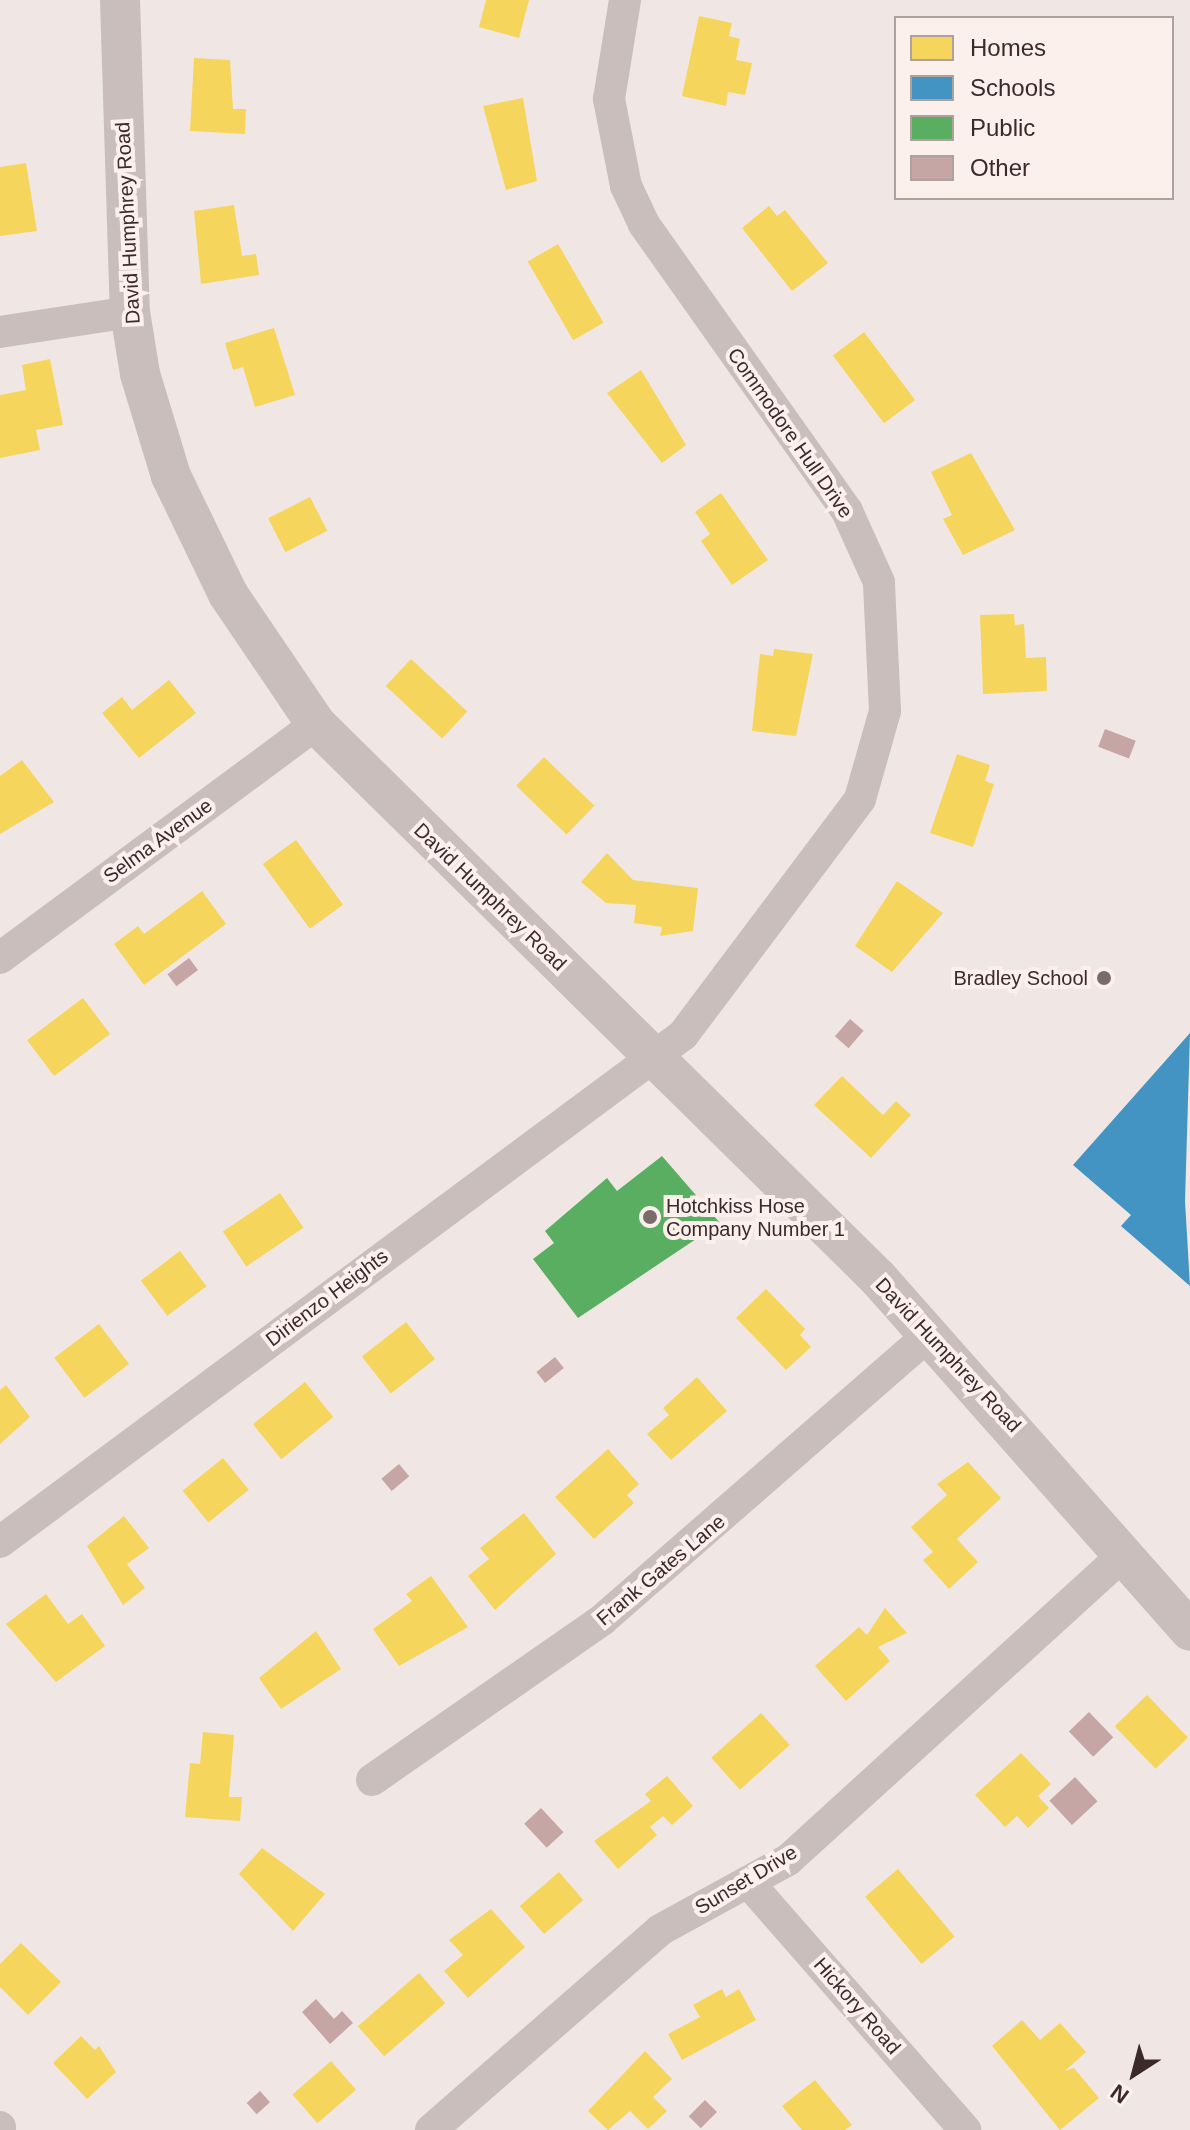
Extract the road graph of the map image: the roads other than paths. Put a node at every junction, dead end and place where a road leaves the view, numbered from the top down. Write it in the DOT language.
graph roads {
  1 [pos="120,0"];
  2 [pos="625,0"];
  3 [pos="130,312"];
  4 [pos="0,332"];
  5 [pos="316,724"];
  6 [pos="0,958"];
  7 [pos="653,1055"];
  8 [pos="930,1334"];
  9 [pos="0,1542"];
  10 [pos="1123,1555"];
  11 [pos="1190,1631"];
  12 [pos="372,1780"];
  13 [pos="748,1882"];
  14 [pos="431,2130"];
  15 [pos="965,2130"];
  1 -- 3 [label="street, David Humphrey Road"];
  2 -- 7 [label="street, Commodore Hull Drive"];
  3 -- 4 [label="street"];
  3 -- 5 [label="street, David Humphrey Road"];
  5 -- 6 [label="street, Selma Avenue"];
  5 -- 7 [label="street, David Humphrey Road"];
  7 -- 8 [label="street, David Humphrey Road"];
  7 -- 9 [label="street, Dirienzo Heights"];
  8 -- 10 [label="street, David Humphrey Road"];
  8 -- 12 [label="street, Frank Gates Lane"];
  10 -- 11 [label="street, David Humphrey Road"];
  10 -- 13 [label="street, Sunset Drive"];
  13 -- 14 [label="street, Sunset Drive"];
  13 -- 15 [label="street, Hickory Road"];
}
